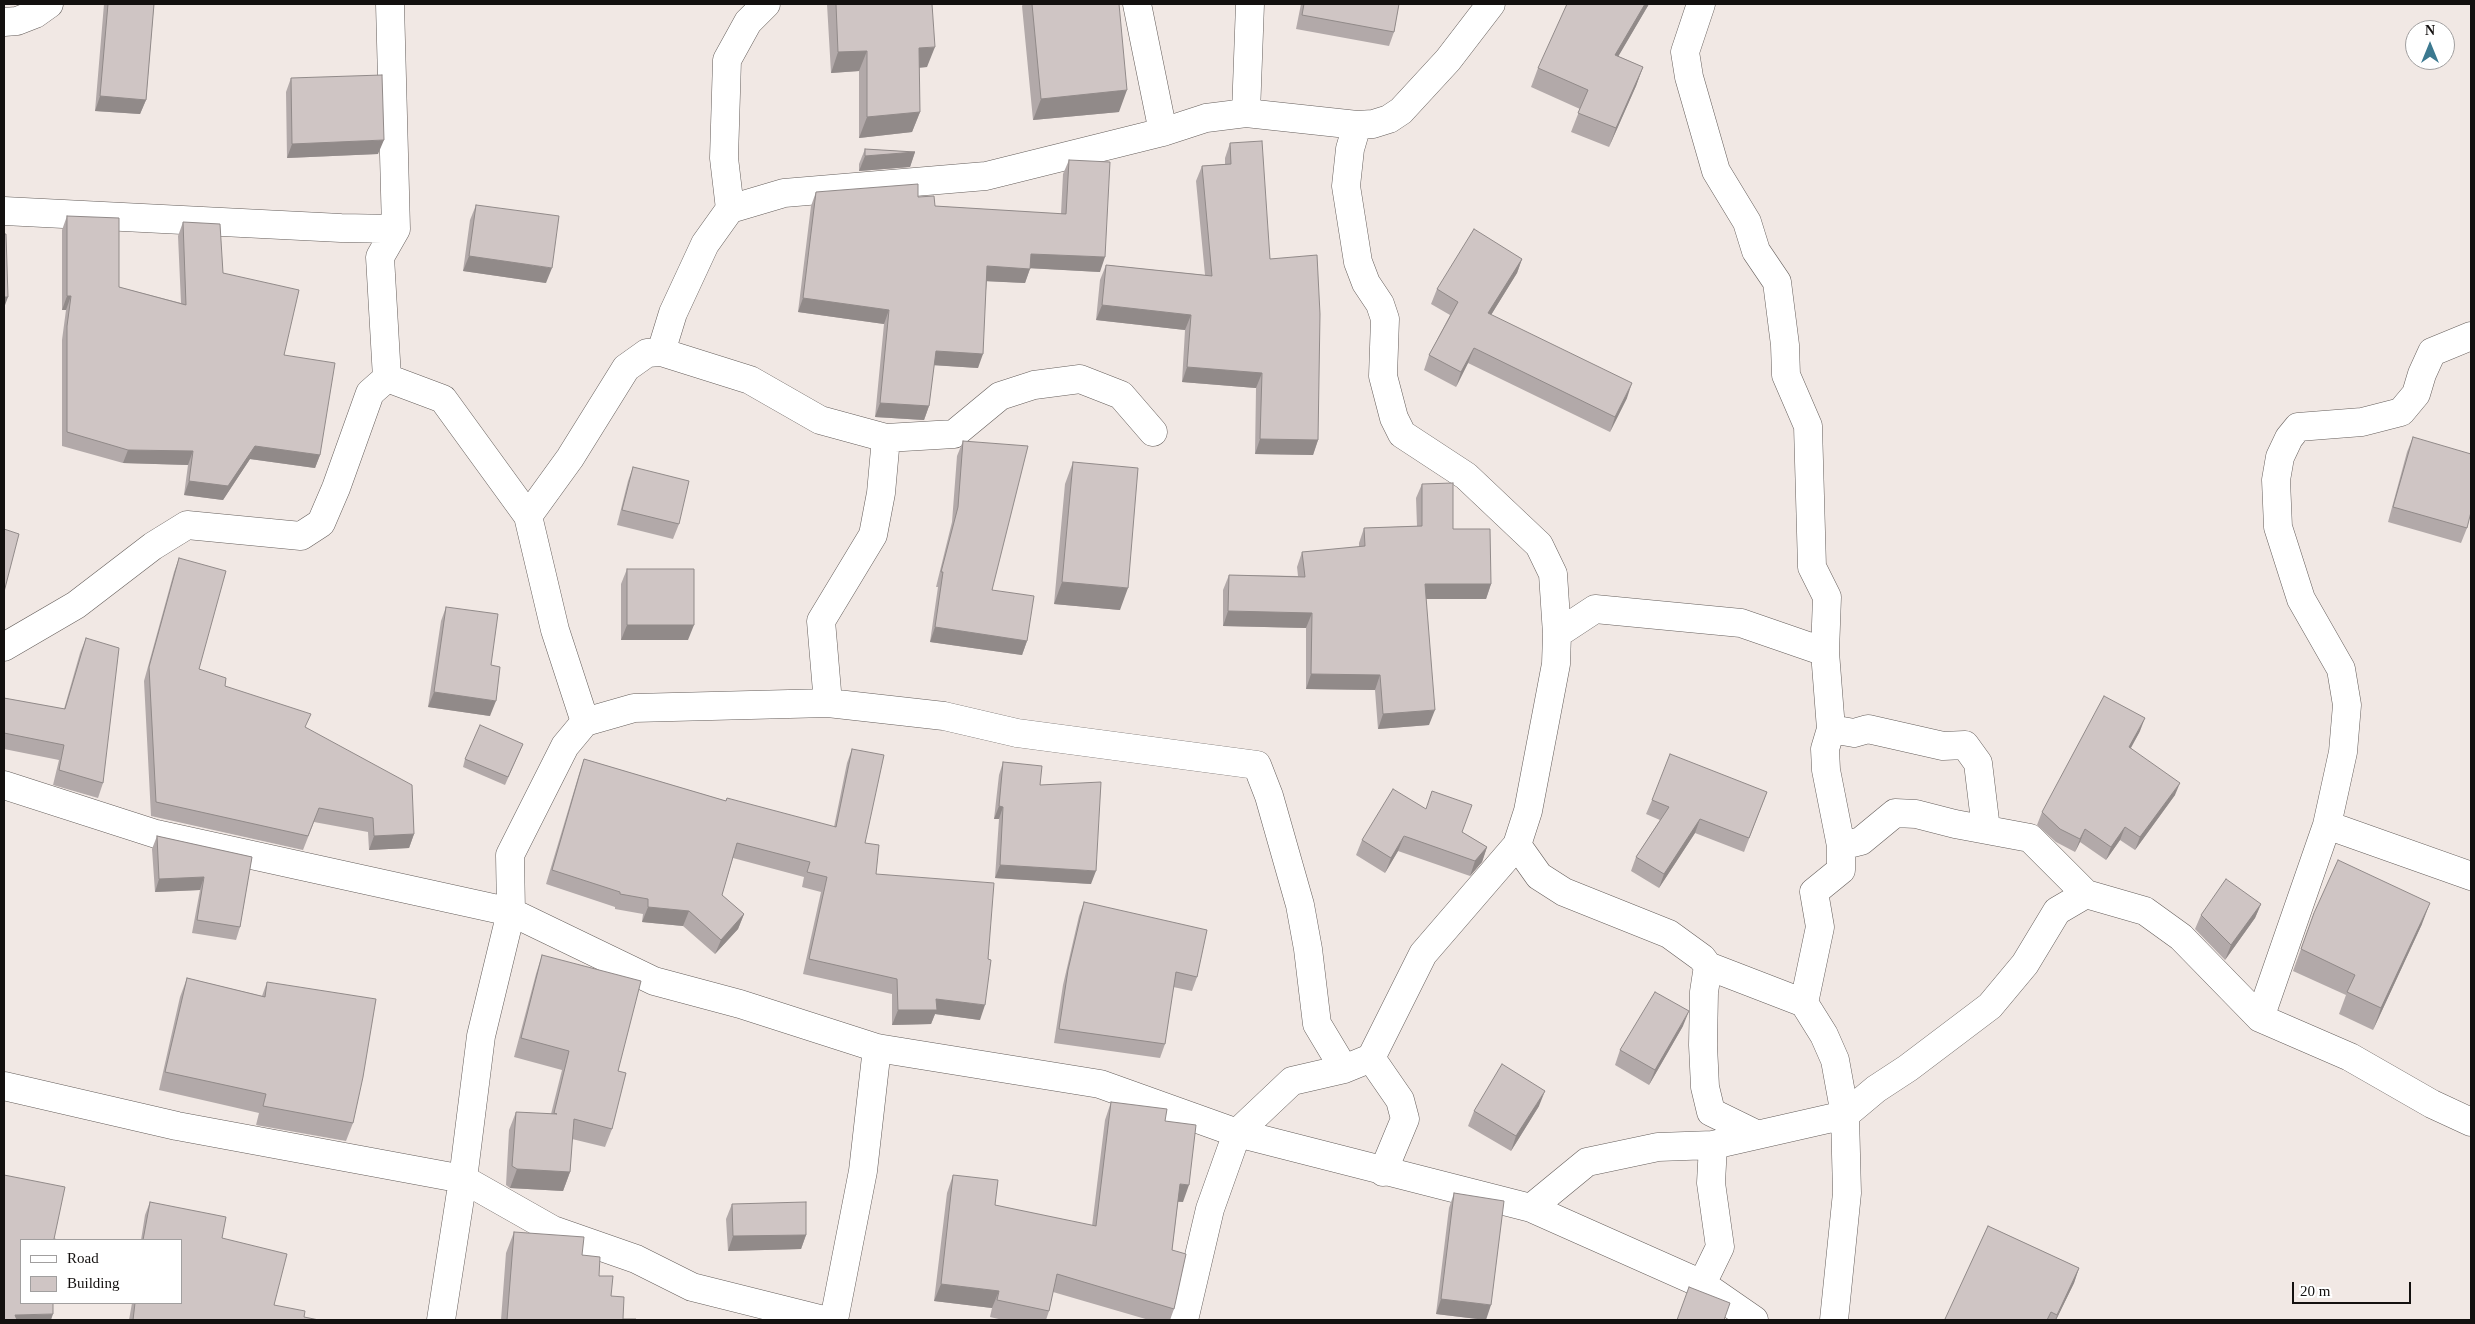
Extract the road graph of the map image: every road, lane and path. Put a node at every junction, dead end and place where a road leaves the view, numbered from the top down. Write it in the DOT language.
graph roads {
  1 [pos="48,4"];
  2 [pos="390,4"];
  3 [pos="766,4"];
  4 [pos="1137,4"];
  5 [pos="1250,4"];
  6 [pos="1491,4"];
  7 [pos="1701,4"];
  8 [pos="4,22"];
  9 [pos="1246,112"];
  10 [pos="1357,125"];
  11 [pos="1163,132"];
  12 [pos="730,209"];
  13 [pos="4,212"];
  14 [pos="396,229"];
  15 [pos="2471,336"];
  16 [pos="661,352"];
  17 [pos="387,378"];
  18 [pos="1153,432"];
  19 [pos="886,438"];
  20 [pos="528,516"];
  21 [pos="1557,634"];
  22 [pos="4,647"];
  23 [pos="1825,652"];
  24 [pos="828,703"];
  25 [pos="585,722"];
  26 [pos="1831,729"];
  27 [pos="4,785"];
  28 [pos="2327,825"];
  29 [pos="1986,829"];
  30 [pos="1517,845"];
  31 [pos="1841,846"];
  32 [pos="2471,876"];
  33 [pos="2086,894"];
  34 [pos="511,912"];
  35 [pos="1708,966"];
  36 [pos="1804,1004"];
  37 [pos="2260,1018"];
  38 [pos="876,1048"];
  39 [pos="1371,1058"];
  40 [pos="1344,1069"];
  41 [pos="4,1086"];
  42 [pos="1845,1115"];
  43 [pos="2471,1122"];
  44 [pos="1237,1133"];
  45 [pos="1756,1134"];
  46 [pos="1713,1145"];
  47 [pos="1383,1172"];
  48 [pos="463,1180"];
  49 [pos="1531,1208"];
  50 [pos="1702,1284"];
  51 [pos="440,1320"];
  52 [pos="824,1320"];
  53 [pos="834,1320"];
  54 [pos="1184,1320"];
  55 [pos="1754,1320"];
  56 [pos="1834,1320"];
  1 -- 8 [label="street"];
  2 -- 14 [label="street"];
  3 -- 12 [label="street"];
  4 -- 11 [label="street"];
  5 -- 9 [label="street"];
  6 -- 10 [label="street"];
  7 -- 23 [label="street"];
  9 -- 10 [label="street"];
  9 -- 11 [label="street"];
  10 -- 21 [label="street"];
  11 -- 12 [label="street"];
  12 -- 16 [label="street"];
  13 -- 14 [label="street"];
  14 -- 17 [label="street"];
  15 -- 28 [label="street"];
  16 -- 19 [label="street"];
  16 -- 20 [label="street"];
  17 -- 20 [label="street"];
  17 -- 22 [label="street"];
  18 -- 19 [label="street"];
  19 -- 24 [label="street"];
  20 -- 25 [label="street"];
  21 -- 23 [label="street"];
  21 -- 30 [label="street"];
  23 -- 26 [label="street"];
  24 -- 25 [label="street"];
  24 -- 40 [label="street"];
  25 -- 34 [label="street"];
  26 -- 29 [label="street"];
  26 -- 31 [label="street"];
  27 -- 34 [label="street"];
  28 -- 32 [label="street"];
  28 -- 37 [label="street"];
  29 -- 31 [label="street"];
  29 -- 33 [label="street"];
  30 -- 35 [label="street"];
  30 -- 39 [label="street"];
  31 -- 36 [label="street"];
  33 -- 37 [label="street"];
  33 -- 42 [label="street"];
  34 -- 38 [label="street"];
  34 -- 48 [label="street"];
  35 -- 36 [label="street"];
  35 -- 45 [label="street"];
  36 -- 42 [label="street"];
  37 -- 43 [label="street"];
  38 -- 44 [label="street"];
  38 -- 53 [label="street"];
  39 -- 40 [label="street"];
  39 -- 47 [label="street"];
  40 -- 44 [label="street"];
  41 -- 48 [label="street"];
  42 -- 45 [label="street"];
  42 -- 56 [label="street"];
  44 -- 47 [label="street"];
  44 -- 54 [label="street"];
  45 -- 46 [label="street"];
  46 -- 49 [label="street"];
  46 -- 50 [label="street"];
  47 -- 49 [label="street"];
  48 -- 51 [label="street"];
  48 -- 52 [label="street"];
  49 -- 50 [label="street"];
  50 -- 55 [label="street"];
}
